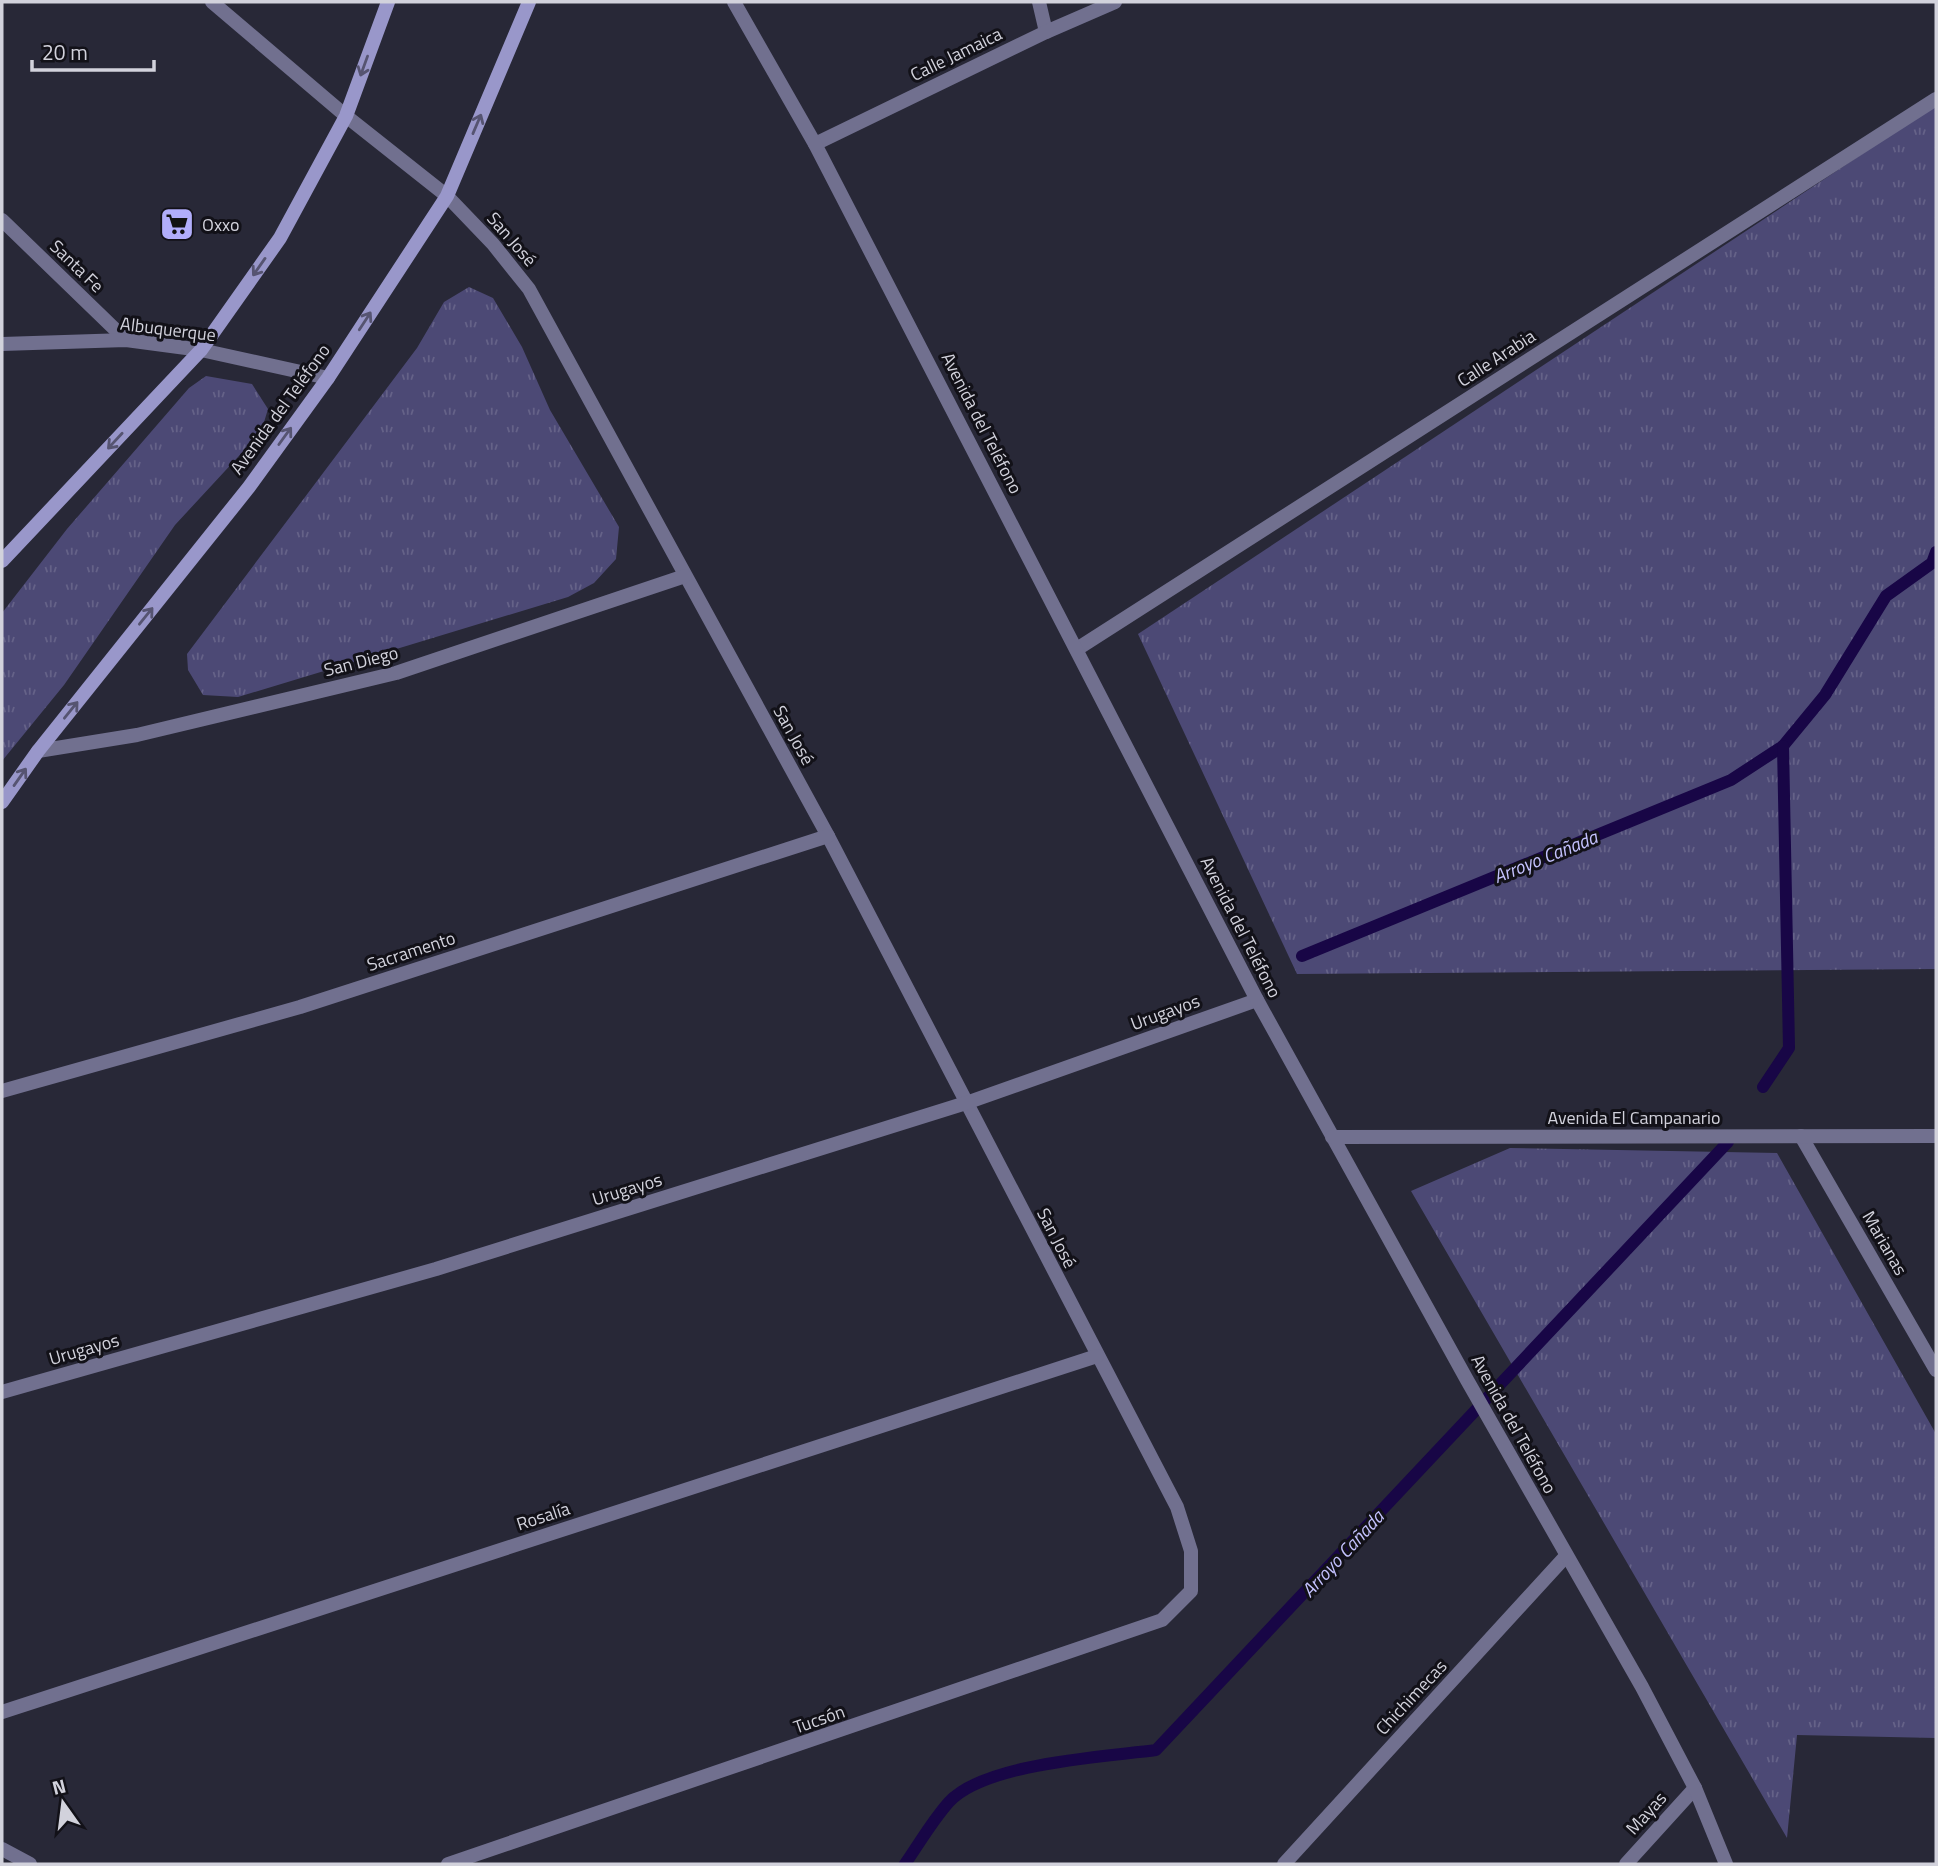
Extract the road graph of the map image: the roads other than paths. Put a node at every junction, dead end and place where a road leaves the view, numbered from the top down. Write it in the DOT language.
graph roads {
  1 [pos="212,2"];
  2 [pos="388,2"];
  3 [pos="529,2"];
  4 [pos="734,2"];
  5 [pos="1039,2"];
  6 [pos="1115,2"];
  7 [pos="1045,32"];
  8 [pos="1936,99"];
  9 [pos="346,117"];
  10 [pos="815,144"];
  11 [pos="447,196"];
  12 [pos="2,220"];
  13 [pos="126,340"];
  14 [pos="2,345"];
  15 [pos="201,350"];
  16 [pos="328,378"];
  17 [pos="2,561"];
  18 [pos="685,576"];
  19 [pos="1077,649"];
  20 [pos="38,751"];
  21 [pos="2,802"];
  22 [pos="828,836"];
  23 [pos="1257,999"];
  24 [pos="2,1091"];
  25 [pos="966,1103"];
  26 [pos="1801,1136"];
  27 [pos="1936,1136"];
  28 [pos="1332,1137"];
  29 [pos="1097,1356"];
  30 [pos="1936,1370"];
  31 [pos="2,1392"];
  32 [pos="1566,1556"];
  33 [pos="1191,1591"];
  34 [pos="2,1712"];
  35 [pos="1695,1788"];
  36 [pos="2,1849"];
  37 [pos="30,1864"];
  38 [pos="448,1864"];
  39 [pos="1284,1864"];
  40 [pos="1626,1864"];
  41 [pos="1726,1864"];
  1 -- 9 [label="street, San José"];
  2 -- 9 [label="main road, one-way"];
  11 -- 3 [label="main road, Avenida del Teléfono, one-way"];
  4 -- 10 [label="street, Avenida del Teléfono"];
  5 -- 7 [label="street"];
  6 -- 7 [label="street, Calle Jamaica"];
  7 -- 10 [label="street, Calle Jamaica"];
  8 -- 19 [label="street, Calle Arabia"];
  9 -- 11 [label="street, San José"];
  9 -- 15 [label="main road, one-way"];
  10 -- 19 [label="street, Avenida del Teléfono"];
  16 -- 11 [label="main road, Avenida del Teléfono, one-way"];
  11 -- 18 [label="street, San José"];
  12 -- 13 [label="street, Santa Fe"];
  13 -- 14 [label="street, Albuquerque"];
  13 -- 15 [label="street, Albuquerque"];
  15 -- 16 [label="street, Albuquerque"];
  15 -- 17 [label="main road, one-way"];
  20 -- 16 [label="main road, Avenida del Teléfono, one-way"];
  18 -- 20 [label="street, San Diego"];
  18 -- 22 [label="street, San José"];
  19 -- 23 [label="street, Avenida del Teléfono"];
  21 -- 20 [label="main road, Avenida del Teléfono, one-way"];
  22 -- 24 [label="street, Sacramento"];
  22 -- 25 [label="street, San José"];
  23 -- 25 [label="street, Urugayos"];
  23 -- 28 [label="street, Avenida del Teléfono"];
  25 -- 29 [label="street, San José"];
  25 -- 31 [label="street, Urugayos"];
  26 -- 27 [label="street, Avenida El Campanario"];
  26 -- 28 [label="street, Avenida El Campanario"];
  26 -- 30 [label="street, Marianas"];
  28 -- 32 [label="street, Avenida del Teléfono"];
  29 -- 33 [label="street, San José"];
  29 -- 34 [label="street, Rosalía"];
  32 -- 35 [label="street, Avenida del Teléfono"];
  32 -- 39 [label="street, Chichimecas"];
  33 -- 38 [label="street, Tucsón"];
  35 -- 40 [label="street, Mayas"];
  35 -- 41 [label="street, Avenida del Teléfono"];
  36 -- 37 [label="street"];
}
